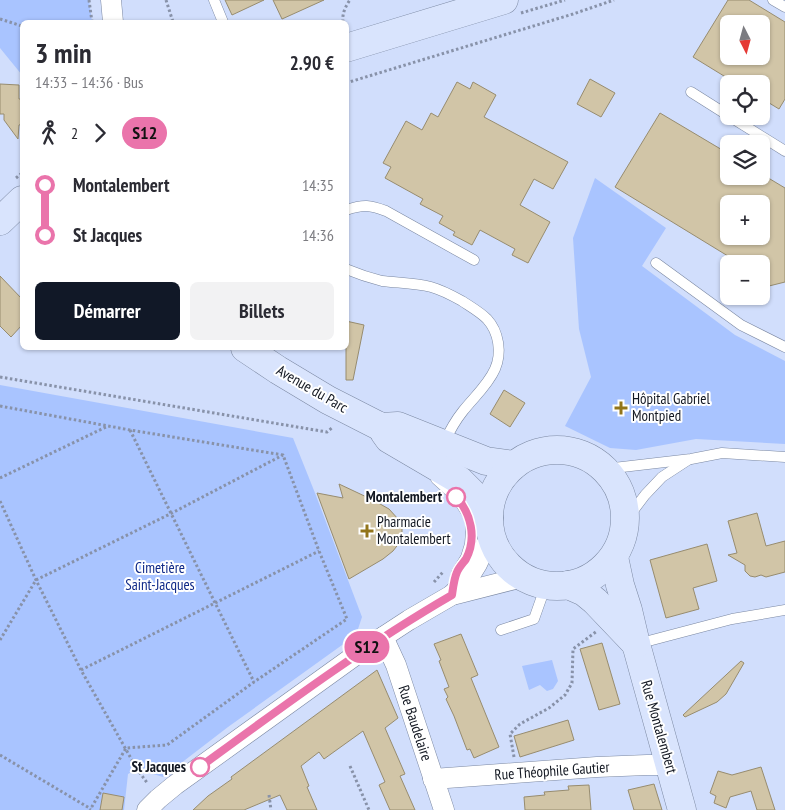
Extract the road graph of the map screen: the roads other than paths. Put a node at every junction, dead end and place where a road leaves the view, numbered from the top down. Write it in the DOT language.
graph roads {
  1 [pos="111,0"];
  2 [pos="214,0"];
  3 [pos="504,0"];
  4 [pos="773,0"];
  5 [pos="785,7"];
  6 [pos="113,20"];
  7 [pos="222,20"];
  8 [pos="349,47"];
  9 [pos="691,92"];
  10 [pos="720,110"];
  11 [pos="743,125"];
  12 [pos="785,152"];
  13 [pos="349,209"];
  14 [pos="474,260"];
  15 [pos="656,263"];
  16 [pos="349,270"];
  17 [pos="785,347"];
  18 [pos="261,356"];
  19 [pos="435,453"];
  20 [pos="785,457"];
  21 [pos="691,459"];
  22 [pos="514,465"];
  23 [pos="604,469"];
  24 [pos="626,520"];
  25 [pos="490,526"];
  26 [pos="614,557"];
  27 [pos="546,583"];
  28 [pos="452,595"];
  29 [pos="785,610"];
  30 [pos="500,630"];
  31 [pos="384,637"];
  32 [pos="636,644"];
  33 [pos="670,766"];
  34 [pos="433,779"];
  35 [pos="156,806"];
  36 [pos="444,810"];
  37 [pos="682,810"];
  1 -- 6 [label="street"];
  2 -- 7 [label="lane"];
  3 -- 8 [label="main road"];
  4 -- 5 [label="lane"];
  9 -- 10 [label="lane"];
  11 -- 12 [label="lane"];
  13 -- 14 [label="lane"];
  15 -- 17 [label="lane"];
  16 -- 19 [label="lane"];
  18 -- 19 [label="main road, Avenue du Parc"];
  19 -- 22 [label="main road, Avenue du Parc"];
  19 -- 25 [label="main road, Avenue du Parc"];
  19 -- 28 [label="lane"];
  20 -- 21 [label="lane"];
  21 -- 23 [label="lane"];
  21 -- 24 [label="lane"];
  22 -- 23 [label="main road"];
  22 -- 25 [label="main road"];
  23 -- 24 [label="main road"];
  24 -- 26 [label="main road"];
  25 -- 27 [label="main road"];
  25 -- 28 [label="street"];
  26 -- 27 [label="main road"];
  26 -- 32 [label="main road, Rue Montalembert"];
  27 -- 28 [label="street"];
  27 -- 30 [label="lane"];
  27 -- 32 [label="main road, Rue Montalembert"];
  28 -- 31 [label="street"];
  29 -- 32 [label="lane"];
  31 -- 34 [label="street, Rue Baudelaire"];
  31 -- 35 [label="street"];
  32 -- 33 [label="main road, Rue Montalembert"];
  33 -- 34 [label="street, Rue Théophile Gautier"];
  33 -- 37 [label="main road, Rue Montalembert"];
  34 -- 36 [label="street, Rue Baudelaire"];
}
